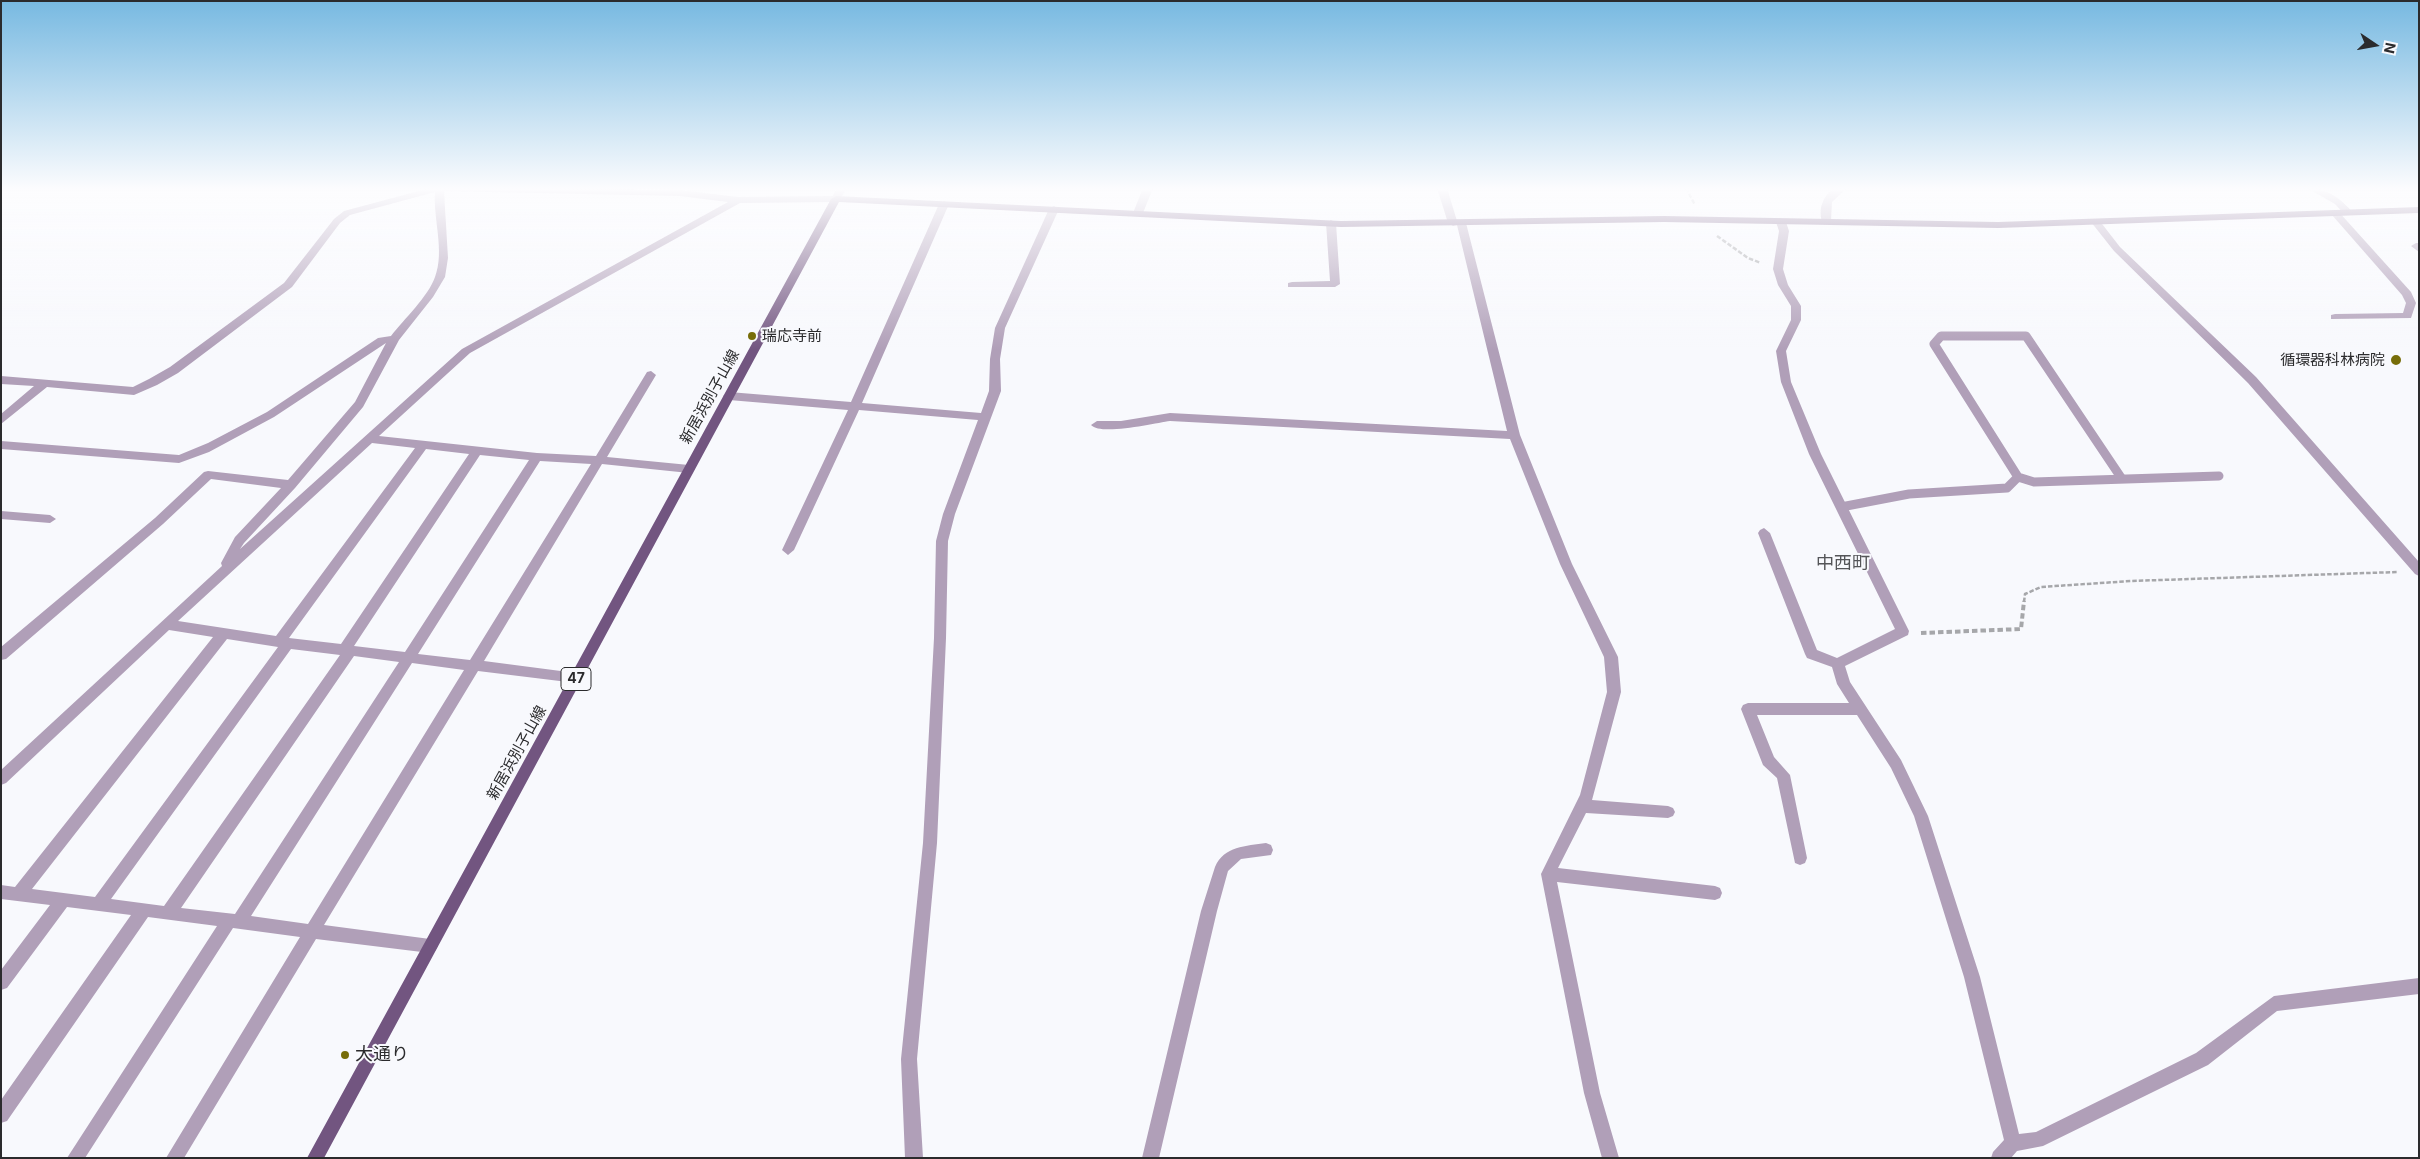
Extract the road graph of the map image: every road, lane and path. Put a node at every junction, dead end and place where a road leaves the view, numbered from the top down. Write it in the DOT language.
graph roads {
  1 [pos="321,242"];
  2 [pos="442,242"];
  3 [pos="662,242"];
  4 [pos="813,242"];
  5 [pos="927,242"];
  6 [pos="1039,242"];
  7 [pos="1333,242"];
  8 [pos="1462,242"];
  9 [pos="1782,242"];
  10 [pos="2112,242"];
  11 [pos="2361,242"];
  12 [pos="1292,285"];
  13 [pos="2335,317"];
  14 [pos="394,339"];
  15 [pos="651,375"];
  16 [pos="1,380"];
  17 [pos="45,383"];
  18 [pos="728,396"];
  19 [pos="855,406"];
  20 [pos="985,417"];
  21 [pos="1,420"];
  22 [pos="1097,425"];
  23 [pos="1514,435"];
  24 [pos="370,437"];
  25 [pos="1,445"];
  26 [pos="423,445"];
  27 [pos="477,451"];
  28 [pos="537,457"];
  29 [pos="599,460"];
  30 [pos="689,469"];
  31 [pos="2219,476"];
  32 [pos="2018,477"];
  33 [pos="2122,479"];
  34 [pos="291,485"];
  35 [pos="1842,507"];
  36 [pos="1,515"];
  37 [pos="50,519"];
  38 [pos="1764,533"];
  39 [pos="788,550"];
  40 [pos="2419,572"];
  41 [pos="222,573"];
  42 [pos="168,625"];
  43 [pos="1903,631"];
  44 [pos="224,634"];
  45 [pos="284,642"];
  46 [pos="347,650"];
  47 [pos="1,655"];
  48 [pos="409,658"];
  49 [pos="1838,664"];
  50 [pos="475,666"];
  51 [pos="576,678"];
  52 [pos="1860,709"];
  53 [pos="1,779"];
  54 [pos="1582,806"];
  55 [pos="1668,812"];
  56 [pos="1266,850"];
  57 [pos="1800,858"];
  58 [pos="1548,874"];
  59 [pos="1,892"];
  60 [pos="1715,893"];
  61 [pos="18,894"];
  62 [pos="63,900"];
  63 [pos="98,905"];
  64 [pos="144,910"];
  65 [pos="168,914"];
  66 [pos="234,922"];
  67 [pos="312,932"];
  68 [pos="430,946"];
  69 [pos="1,983"];
  70 [pos="2419,986"];
  71 [pos="1,1115"];
  72 [pos="2013,1143"];
  73 [pos="75,1158"];
  74 [pos="174,1158"];
  75 [pos="315,1158"];
  76 [pos="914,1158"];
  77 [pos="1150,1158"];
  78 [pos="1612,1158"];
  79 [pos="1998,1158"];
  1 -- 17 [label="street"];
  2 -- 14 [label="street"];
  3 -- 24 [label="street"];
  4 -- 18 [label="main road, 新居浜別子山線 / 47"];
  5 -- 19 [label="street"];
  6 -- 20 [label="street"];
  7 -- 12 [label="street"];
  8 -- 23 [label="street"];
  9 -- 35 [label="street"];
  10 -- 40 [label="street"];
  11 -- 13 [label="street"];
  14 -- 25 [label="street"];
  14 -- 34 [label="street"];
  15 -- 29 [label="street"];
  16 -- 17 [label="street"];
  17 -- 21 [label="street"];
  18 -- 19 [label="street"];
  18 -- 30 [label="main road, 新居浜別子山線 / 47"];
  19 -- 20 [label="street"];
  19 -- 39 [label="street"];
  20 -- 76 [label="street"];
  22 -- 23 [label="street"];
  23 -- 54 [label="street"];
  24 -- 26 [label="street"];
  24 -- 41 [label="street"];
  26 -- 27 [label="street"];
  26 -- 45 [label="street"];
  27 -- 28 [label="street"];
  27 -- 46 [label="street"];
  28 -- 29 [label="street"];
  28 -- 48 [label="street"];
  29 -- 30 [label="street"];
  29 -- 50 [label="street"];
  30 -- 51 [label="main road, 新居浜別子山線 / 47"];
  31 -- 33 [label="lane"];
  32 -- 33 [label="lane"];
  32 -- 33 [label="lane"];
  32 -- 35 [label="lane"];
  34 -- 41 [label="street"];
  34 -- 47 [label="street"];
  35 -- 43 [label="street"];
  36 -- 37 [label="street"];
  38 -- 49 [label="street"];
  40 -- 43 [label="path"];
  41 -- 42 [label="street"];
  42 -- 44 [label="street"];
  42 -- 53 [label="street"];
  43 -- 49 [label="street"];
  44 -- 45 [label="street"];
  44 -- 61 [label="street"];
  45 -- 46 [label="street"];
  45 -- 63 [label="street"];
  46 -- 48 [label="street"];
  46 -- 65 [label="street"];
  48 -- 50 [label="street"];
  48 -- 66 [label="street"];
  49 -- 52 [label="street"];
  50 -- 51 [label="street"];
  50 -- 67 [label="street"];
  51 -- 68 [label="main road, 新居浜別子山線 / 47"];
  52 -- 57 [label="street"];
  52 -- 72 [label="street"];
  54 -- 55 [label="street"];
  54 -- 58 [label="street"];
  56 -- 77 [label="street"];
  58 -- 60 [label="street"];
  58 -- 78 [label="street"];
  59 -- 61 [label="street"];
  61 -- 62 [label="street"];
  62 -- 63 [label="street"];
  62 -- 69 [label="street"];
  63 -- 64 [label="street"];
  64 -- 65 [label="street"];
  64 -- 71 [label="street"];
  65 -- 66 [label="street"];
  66 -- 67 [label="street"];
  66 -- 73 [label="street"];
  67 -- 68 [label="street"];
  67 -- 74 [label="street"];
  68 -- 75 [label="main road, 新居浜別子山線 / 47"];
  70 -- 72 [label="street"];
  72 -- 79 [label="street"];
}
